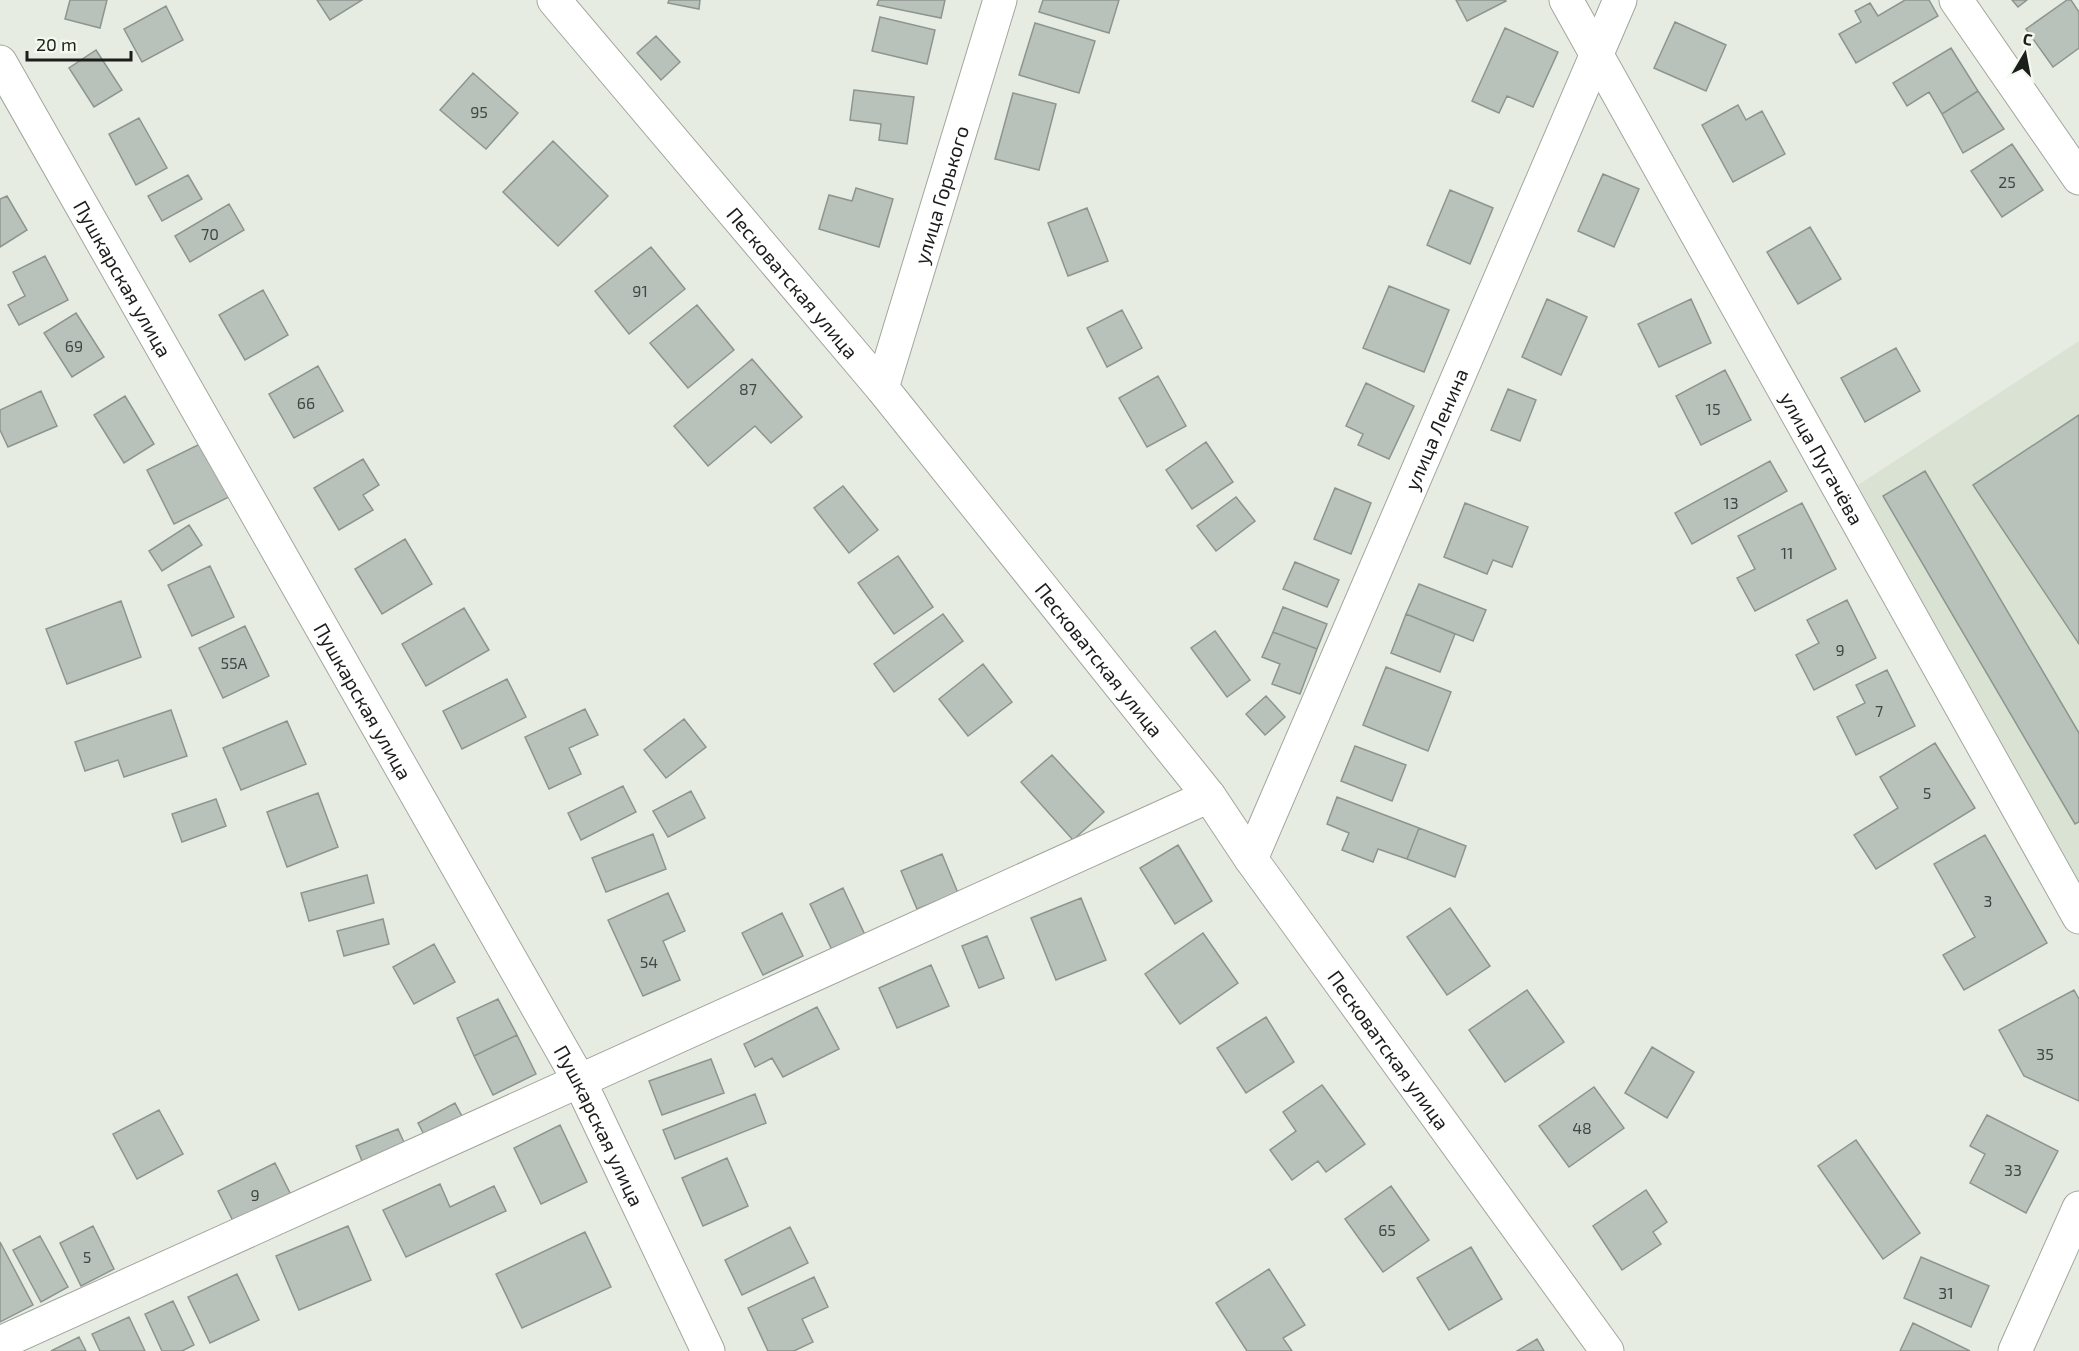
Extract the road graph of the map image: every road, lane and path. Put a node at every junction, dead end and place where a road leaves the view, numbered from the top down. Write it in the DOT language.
graph roads {
  1 [pos="554,0"];
  2 [pos="1000,0"];
  3 [pos="1566,0"];
  4 [pos="1620,0"];
  5 [pos="1956,0"];
  6 [pos="1596,51"];
  7 [pos="0,62"];
  8 [pos="2079,178"];
  9 [pos="882,388"];
  10 [pos="1209,796"];
  11 [pos="1251,859"];
  12 [pos="2079,917"];
  13 [pos="579,1080"];
  14 [pos="2079,1208"];
  15 [pos="0,1343"];
  16 [pos="708,1351"];
  17 [pos="1607,1351"];
  18 [pos="2015,1351"];
  1 -- 9 [label="street, Песковатская улица"];
  2 -- 9 [label="street, улица Горького"];
  3 -- 6 [label="street, улица Пугачёва"];
  4 -- 6 [label="street, улица Ленина"];
  5 -- 8 [label="street"];
  6 -- 11 [label="street, улица Ленина"];
  6 -- 12 [label="street, улица Пугачёва"];
  7 -- 13 [label="street, Пушкарская улица"];
  9 -- 10 [label="street, Песковатская улица"];
  10 -- 11 [label="street, Песковатская улица"];
  10 -- 13 [label="street"];
  11 -- 17 [label="street, Песковатская улица"];
  13 -- 15 [label="street"];
  13 -- 16 [label="street, Пушкарская улица"];
  14 -- 18 [label="street"];
}
